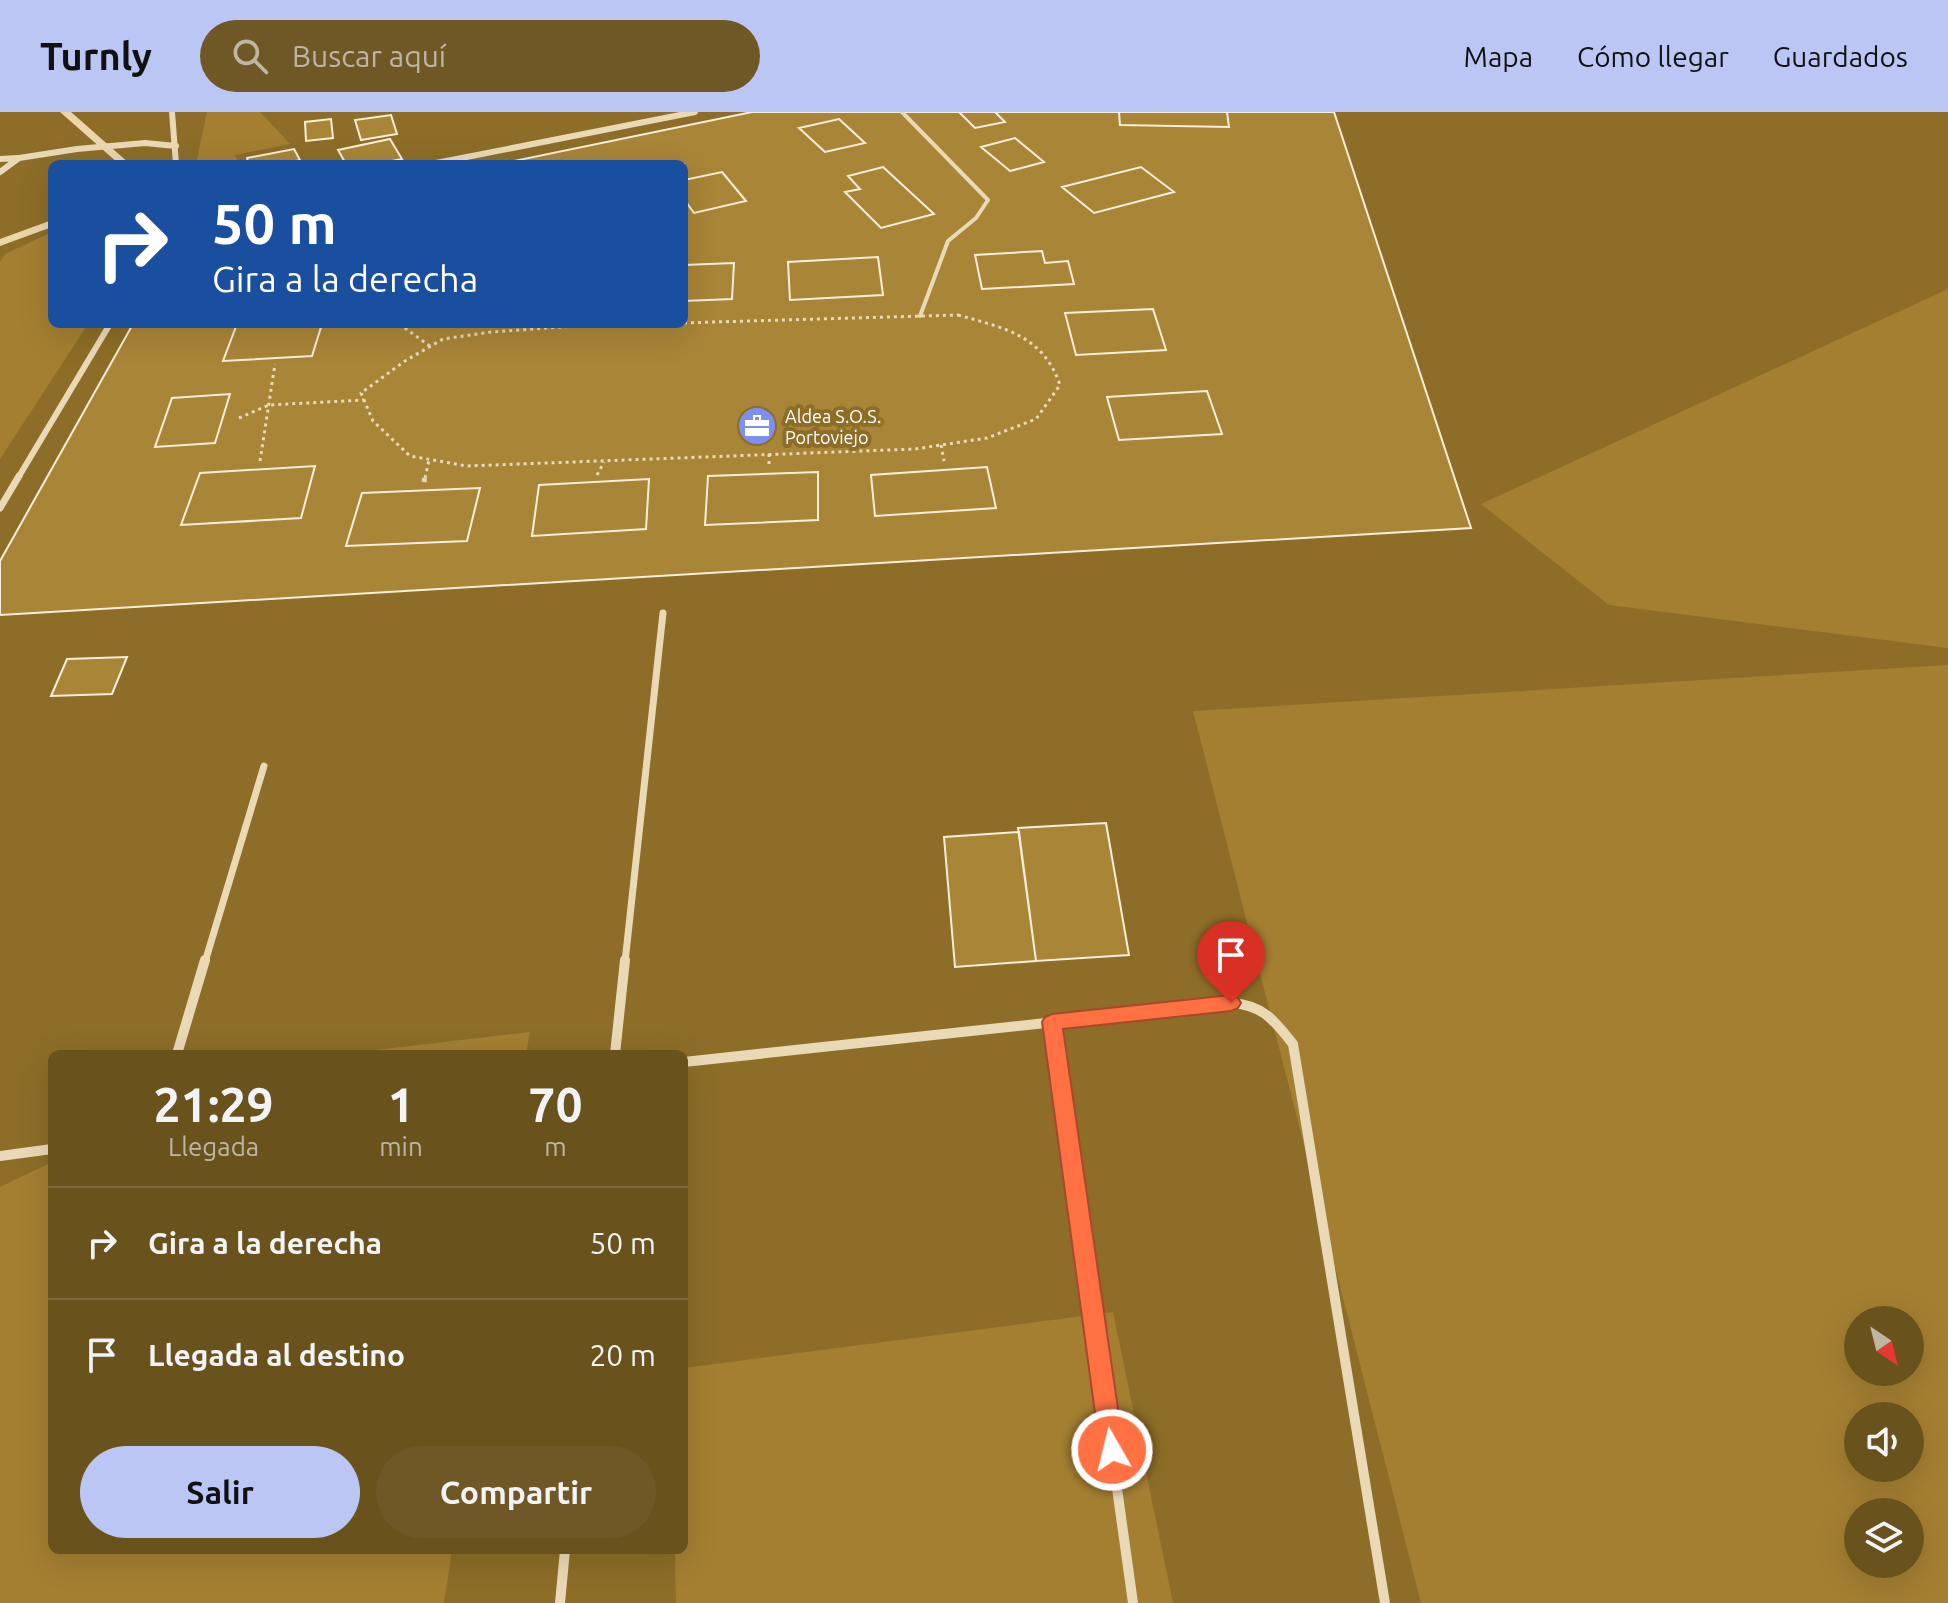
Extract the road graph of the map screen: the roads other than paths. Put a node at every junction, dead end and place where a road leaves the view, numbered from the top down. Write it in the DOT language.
graph roads {
  1 [pos="172,112"];
  2 [pos="695,112"];
  3 [pos="902,112"];
  4 [pos="176,146"];
  5 [pos="19,158"];
  6 [pos="0,159"];
  7 [pos="176,160"];
  8 [pos="451,160"];
  9 [pos="0,172"];
  10 [pos="920,316"];
  11 [pos="108,328"];
  12 [pos="0,508"];
  13 [pos="663,613"];
  14 [pos="264,766"];
  15 [pos="1052,1022"];
  16 [pos="178,1050"];
  17 [pos="615,1050"];
  18 [pos="688,1062"];
  19 [pos="48,1150"];
  20 [pos="0,1156"];
  21 [pos="565,1554"];
  22 [pos="560,1603"];
  23 [pos="1133,1603"];
  24 [pos="1385,1603"];
  1 -- 4 [label="street"];
  2 -- 8 [label="street"];
  3 -- 10 [label="lane"];
  4 -- 5 [label="street"];
  4 -- 7 [label="street"];
  5 -- 6 [label="street"];
  5 -- 9 [label="street"];
  11 -- 12 [label="street"];
  13 -- 17 [label="street"];
  14 -- 16 [label="street"];
  15 -- 18 [label="street"];
  15 -- 23 [label="street"];
  15 -- 24 [label="street"];
  19 -- 20 [label="street"];
  21 -- 22 [label="street"];
}
